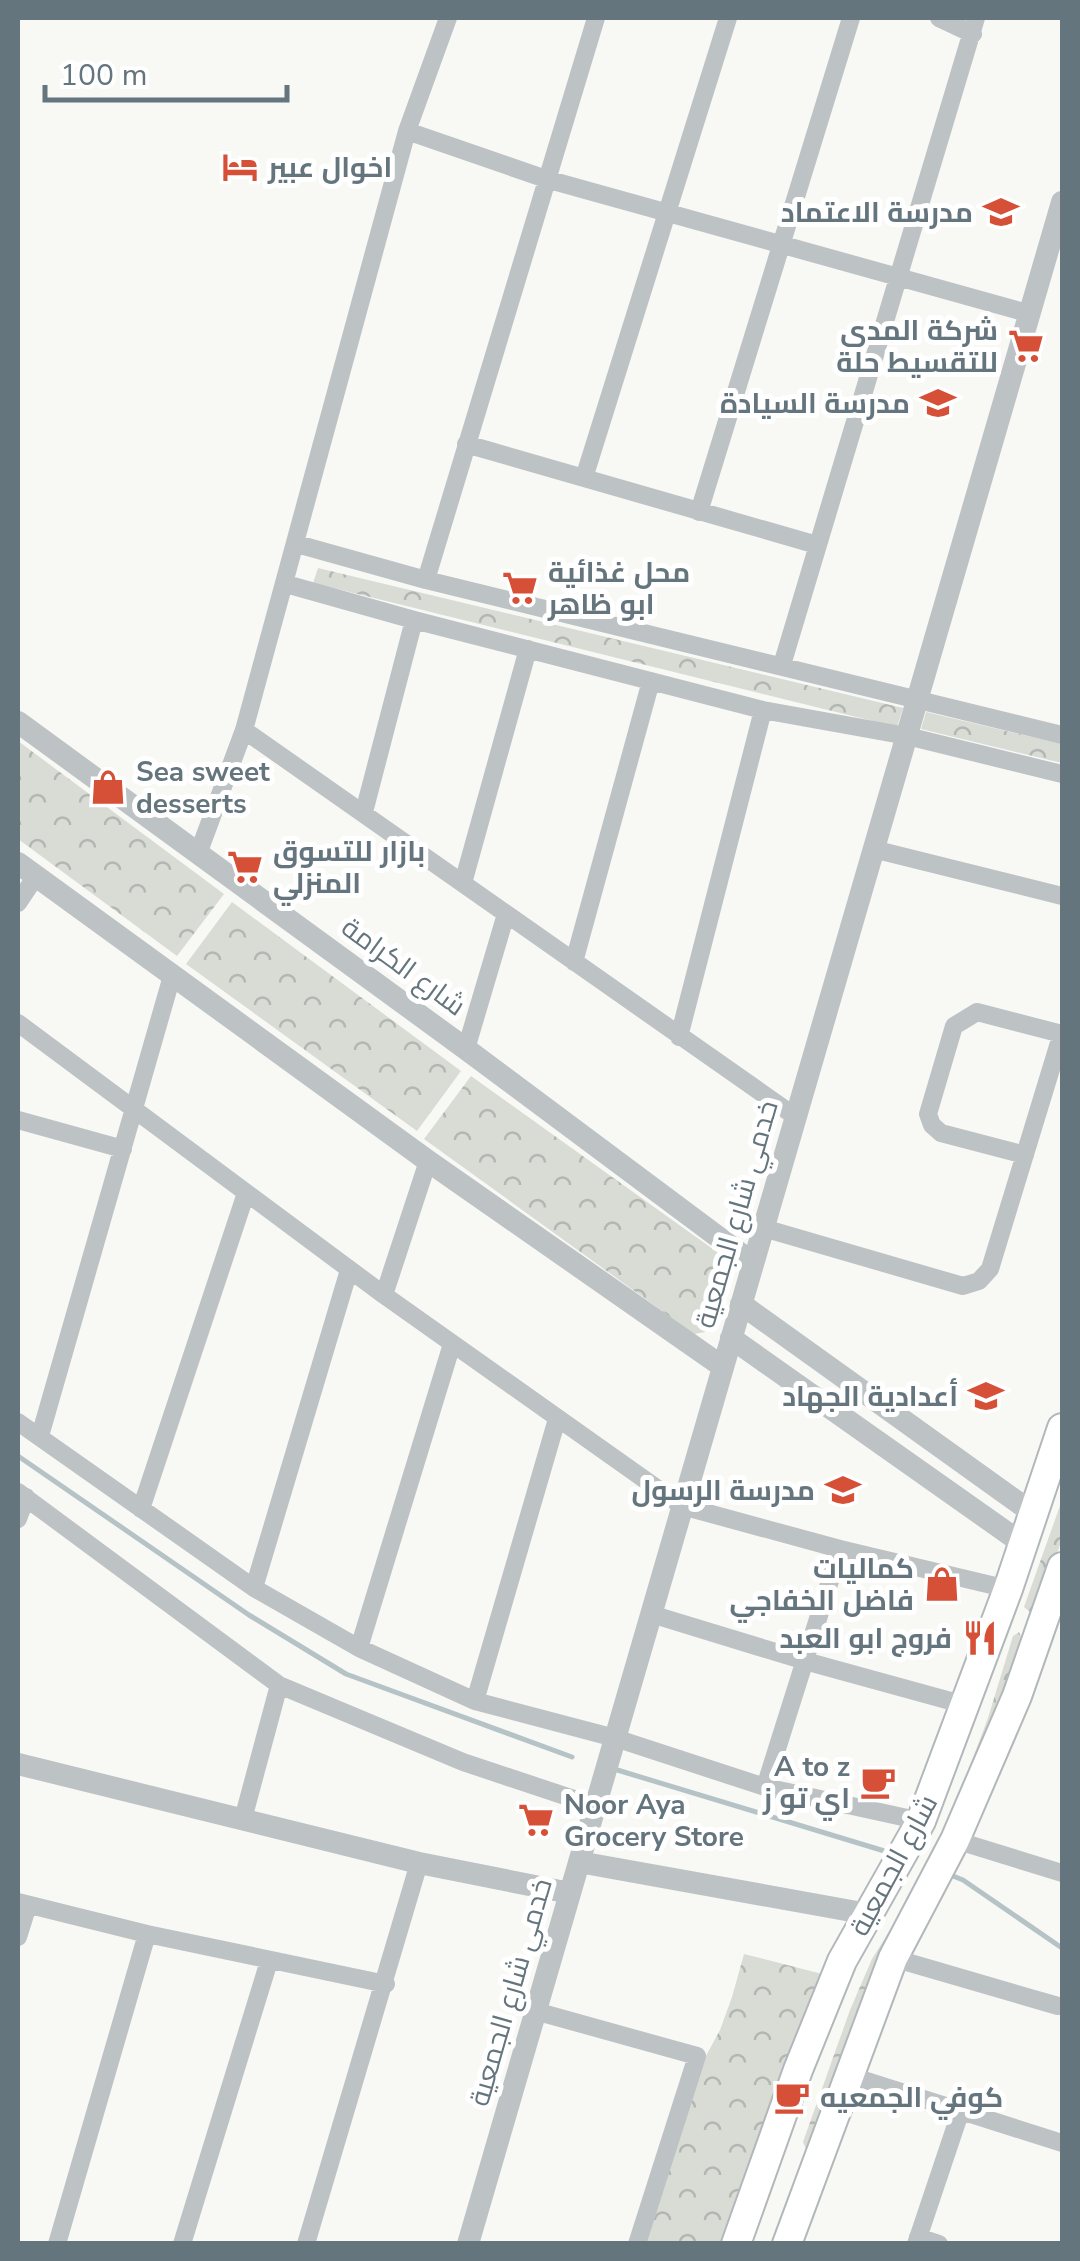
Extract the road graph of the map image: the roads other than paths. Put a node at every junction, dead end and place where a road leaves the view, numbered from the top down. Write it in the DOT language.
graph roads {
  1 [pos="448,18"];
  2 [pos="596,18"];
  3 [pos="728,18"];
  4 [pos="851,18"];
  5 [pos="939,18"];
  6 [pos="974,26"];
  7 [pos="406,131"];
  8 [pos="546,179"];
  9 [pos="1062,202"];
  10 [pos="667,212"];
  11 [pos="780,244"];
  12 [pos="897,274"];
  13 [pos="1031,314"];
  14 [pos="466,444"];
  15 [pos="584,478"];
  16 [pos="699,512"];
  17 [pos="296,544"];
  18 [pos="817,545"];
  19 [pos="426,580"];
  20 [pos="286,584"];
  21 [pos="414,620"];
  22 [pos="528,649"];
  23 [pos="782,665"];
  24 [pos="651,681"];
  25 [pos="917,700"];
  26 [pos="763,710"];
  27 [pos="18,722"];
  28 [pos="244,730"];
  29 [pos="1062,735"];
  30 [pos="906,736"];
  31 [pos="1062,774"];
  32 [pos="364,812"];
  33 [pos="874,850"];
  34 [pos="198,854"];
  35 [pos="27,870"];
  36 [pos="463,883"];
  37 [pos="1062,896"];
  38 [pos="18,903"];
  39 [pos="506,914"];
  40 [pos="574,962"];
  41 [pos="172,976"];
  42 [pos="18,1022"];
  43 [pos="1062,1034"];
  44 [pos="679,1037"];
  45 [pos="466,1048"];
  46 [pos="1043,1097"];
  47 [pos="1062,1102"];
  48 [pos="134,1110"];
  49 [pos="796,1117"];
  50 [pos="18,1120"];
  51 [pos="123,1150"];
  52 [pos="1025,1155"];
  53 [pos="428,1160"];
  54 [pos="246,1193"];
  55 [pos="763,1228"];
  56 [pos="753,1263"];
  57 [pos="349,1270"];
  58 [pos="384,1296"];
  59 [pos="741,1304"];
  60 [pos="731,1338"];
  61 [pos="452,1344"];
  62 [pos="723,1367"];
  63 [pos="556,1419"];
  64 [pos="18,1422"];
  65 [pos="1062,1428"];
  66 [pos="40,1436"];
  67 [pos="22,1494"];
  68 [pos="682,1506"];
  69 [pos="1024,1506"];
  70 [pos="141,1508"];
  71 [pos="18,1519"];
  72 [pos="998,1525"];
  73 [pos="1023,1544"];
  74 [pos="840,1550"];
  75 [pos="1062,1566"];
  76 [pos="254,1588"];
  77 [pos="1008,1589"];
  78 [pos="651,1614"];
  79 [pos="359,1648"];
  80 [pos="805,1662"];
  81 [pos="279,1685"];
  82 [pos="475,1702"];
  83 [pos="966,1705"];
  84 [pos="615,1738"];
  85 [pos="18,1764"];
  86 [pos="765,1787"];
  87 [pos="595,1806"];
  88 [pos="244,1819"];
  89 [pos="921,1821"];
  90 [pos="955,1840"];
  91 [pos="420,1862"];
  92 [pos="579,1862"];
  93 [pos="1062,1873"];
  94 [pos="570,1893"];
  95 [pos="23,1903"];
  96 [pos="868,1914"];
  97 [pos="147,1934"];
  98 [pos="18,1937"];
  99 [pos="893,1958"];
  100 [pos="269,1961"];
  101 [pos="386,1984"];
  102 [pos="1058,2006"];
  103 [pos="535,2011"];
  104 [pos="848,2075"];
  105 [pos="960,2113"];
  106 [pos="776,2133"];
  107 [pos="1062,2143"];
  108 [pos="820,2153"];
  109 [pos="754,2192"];
  110 [pos="800,2207"];
  111 [pos="917,2240"];
  112 [pos="58,2244"];
  113 [pos="182,2244"];
  114 [pos="306,2244"];
  115 [pos="468,2244"];
  116 [pos="636,2244"];
  117 [pos="736,2244"];
  118 [pos="787,2244"];
  119 [pos="939,2244"];
  1 -- 7 [label="street"];
  2 -- 8 [label="street"];
  3 -- 10 [label="street"];
  4 -- 11 [label="street"];
  5 -- 6 [label="street"];
  6 -- 12 [label="street"];
  7 -- 8 [label="street"];
  7 -- 17 [label="street"];
  8 -- 10 [label="street"];
  8 -- 14 [label="street"];
  9 -- 13 [label="street, خدمي شارع الجمعية"];
  10 -- 11 [label="street"];
  10 -- 15 [label="street"];
  11 -- 12 [label="street"];
  11 -- 16 [label="street"];
  12 -- 13 [label="street"];
  12 -- 18 [label="street"];
  13 -- 25 [label="street, خدمي شارع الجمعية"];
  14 -- 15 [label="street"];
  14 -- 19 [label="street"];
  15 -- 16 [label="street"];
  16 -- 18 [label="street"];
  17 -- 19 [label="street"];
  17 -- 20 [label="street"];
  18 -- 23 [label="street"];
  19 -- 23 [label="street"];
  20 -- 21 [label="street"];
  20 -- 28 [label="street"];
  21 -- 22 [label="street"];
  21 -- 32 [label="street"];
  22 -- 24 [label="street"];
  22 -- 36 [label="street"];
  23 -- 25 [label="street"];
  24 -- 26 [label="street"];
  24 -- 40 [label="street"];
  25 -- 29 [label="street"];
  25 -- 30 [label="street, خدمي شارع الجمعية"];
  26 -- 30 [label="street"];
  26 -- 44 [label="street"];
  27 -- 34 [label="street, شارع الكرامة"];
  28 -- 32 [label="street"];
  28 -- 34 [label="street"];
  30 -- 31 [label="street"];
  30 -- 33 [label="street, خدمي شارع الجمعية"];
  32 -- 36 [label="street"];
  33 -- 37 [label="street"];
  33 -- 49 [label="street, خدمي شارع الجمعية"];
  34 -- 45 [label="street, شارع الكرامة"];
  35 -- 38 [label="street"];
  35 -- 41 [label="street"];
  36 -- 39 [label="street"];
  39 -- 40 [label="street"];
  39 -- 45 [label="street"];
  40 -- 44 [label="street"];
  41 -- 48 [label="street"];
  41 -- 53 [label="street"];
  42 -- 48 [label="street"];
  43 -- 46 [label="street"];
  43 -- 52 [label="street"];
  44 -- 49 [label="street"];
  45 -- 56 [label="street, شارع الكرامة"];
  46 -- 47 [label="street"];
  46 -- 52 [label="street"];
  48 -- 51 [label="street"];
  48 -- 54 [label="street"];
  49 -- 55 [label="street, خدمي شارع الجمعية"];
  50 -- 51 [label="street"];
  51 -- 66 [label="street"];
  52 -- 55 [label="street"];
  53 -- 58 [label="street"];
  53 -- 62 [label="street"];
  54 -- 57 [label="street"];
  54 -- 70 [label="street"];
  55 -- 56 [label="street, خدمي شارع الجمعية"];
  56 -- 59 [label="street, خدمي شارع الجمعية"];
  57 -- 58 [label="street"];
  57 -- 76 [label="street"];
  58 -- 61 [label="street"];
  59 -- 60 [label="street, خدمي شارع الجمعية"];
  59 -- 69 [label="street"];
  60 -- 62 [label="street, خدمي شارع الجمعية"];
  60 -- 72 [label="street"];
  61 -- 63 [label="street"];
  61 -- 79 [label="street"];
  62 -- 68 [label="street, خدمي شارع الجمعية"];
  63 -- 68 [label="street"];
  63 -- 82 [label="street"];
  64 -- 66 [label="street"];
  65 -- 69 [label="main road, شارع الجمعية"];
  66 -- 70 [label="street"];
  67 -- 71 [label="street"];
  67 -- 81 [label="street"];
  68 -- 74 [label="street"];
  68 -- 78 [label="street, خدمي شارع الجمعية"];
  69 -- 72 [label="street"];
  69 -- 73 [label="main road, شارع الجمعية"];
  70 -- 76 [label="street"];
  72 -- 73 [label="street"];
  73 -- 77 [label="main road, شارع الجمعية"];
  74 -- 77 [label="street"];
  74 -- 80 [label="street"];
  75 -- 90 [label="main road, شارع الجمعية"];
  76 -- 79 [label="street"];
  77 -- 83 [label="main road, شارع الجمعية"];
  78 -- 80 [label="street"];
  78 -- 84 [label="street, خدمي شارع الجمعية"];
  79 -- 82 [label="street"];
  80 -- 83 [label="street"];
  80 -- 86 [label="street"];
  81 -- 87 [label="street"];
  81 -- 88 [label="street"];
  82 -- 84 [label="street"];
  83 -- 89 [label="main road, شارع الجمعية"];
  84 -- 86 [label="street"];
  84 -- 87 [label="street, خدمي شارع الجمعية"];
  85 -- 88 [label="street"];
  86 -- 89 [label="street"];
  87 -- 92 [label="street, خدمي شارع الجمعية"];
  88 -- 91 [label="street"];
  89 -- 96 [label="main road, شارع الجمعية"];
  90 -- 93 [label="street"];
  90 -- 99 [label="main road, شارع الجمعية"];
  91 -- 94 [label="street"];
  91 -- 101 [label="street"];
  92 -- 94 [label="street, خدمي شارع الجمعية"];
  92 -- 96 [label="street"];
  94 -- 103 [label="street, خدمي شارع الجمعية"];
  95 -- 97 [label="street"];
  95 -- 98 [label="street"];
  96 -- 106 [label="main road, شارع الجمعية"];
  97 -- 100 [label="street"];
  97 -- 112 [label="street"];
  99 -- 102 [label="street"];
  99 -- 104 [label="main road, شارع الجمعية"];
  100 -- 101 [label="street"];
  100 -- 113 [label="street"];
  101 -- 114 [label="street"];
  103 -- 115 [label="street, خدمي شارع الجمعية"];
  103 -- 116 [label="street"];
  104 -- 105 [label="street"];
  104 -- 108 [label="main road, شارع الجمعية"];
  105 -- 107 [label="street"];
  105 -- 111 [label="street"];
  106 -- 108 [label="main road"];
  106 -- 109 [label="main road, شارع الجمعية"];
  108 -- 110 [label="main road, شارع الجمعية"];
  109 -- 110 [label="main road"];
  109 -- 117 [label="main road, شارع الجمعية"];
  110 -- 118 [label="main road, شارع الجمعية"];
  111 -- 119 [label="street"];
}
